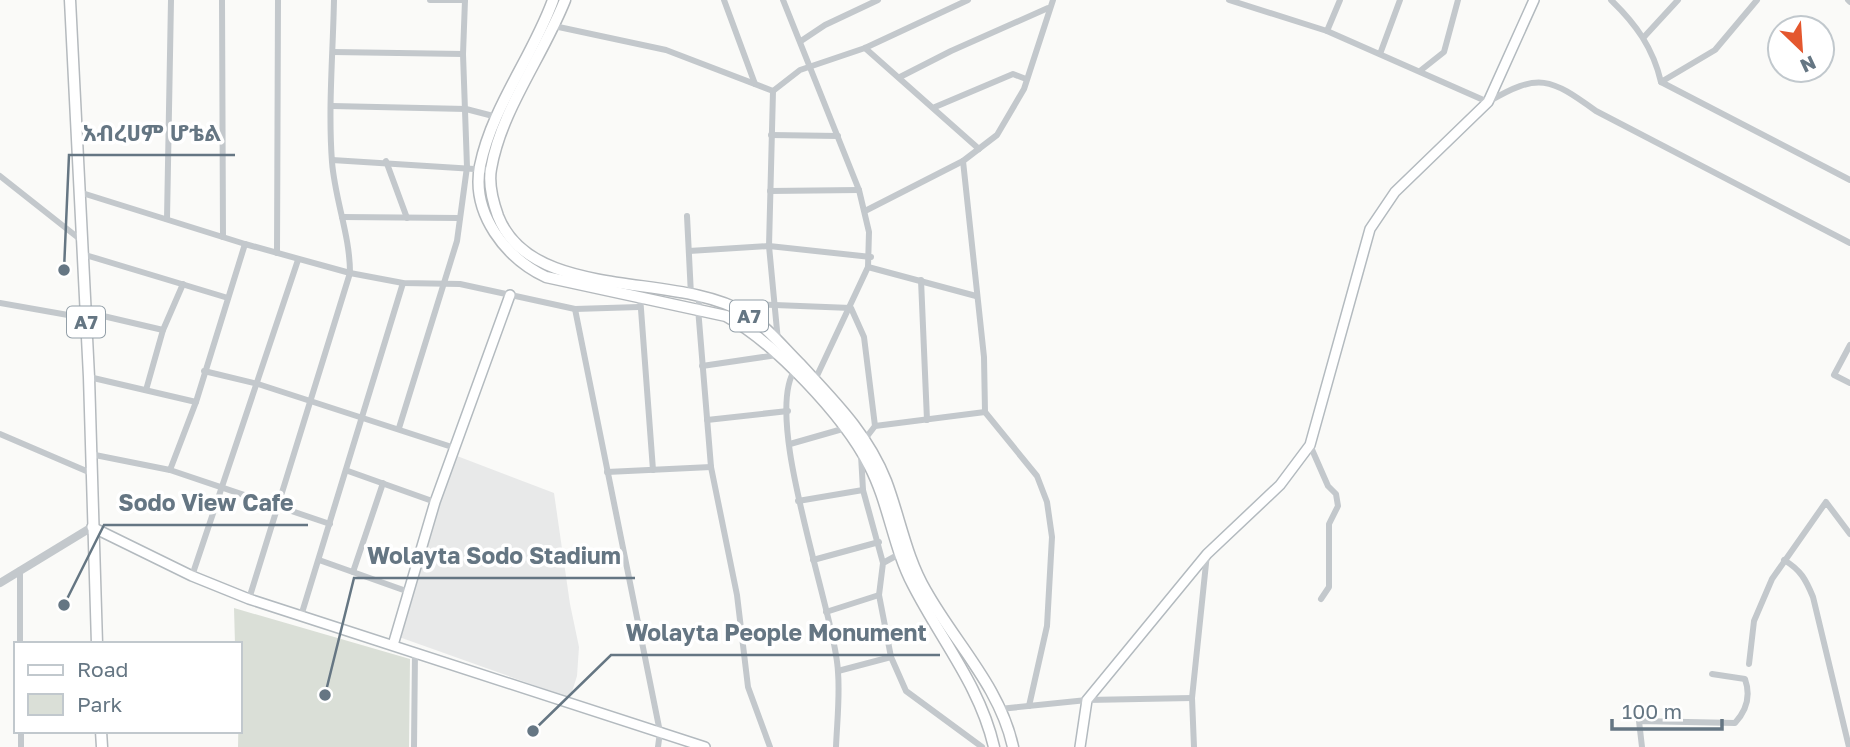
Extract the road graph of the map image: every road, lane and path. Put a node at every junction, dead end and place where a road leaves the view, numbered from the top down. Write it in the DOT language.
graph roads {
  1 [pos="70,0"];
  2 [pos="78,0"];
  3 [pos="171,0"];
  4 [pos="222,0"];
  5 [pos="278,0"];
  6 [pos="334,0"];
  7 [pos="430,0"];
  8 [pos="465,0"];
  9 [pos="553,0"];
  10 [pos="565,0"];
  11 [pos="724,0"];
  12 [pos="783,0"];
  13 [pos="878,0"];
  14 [pos="968,0"];
  15 [pos="1053,0"];
  16 [pos="1229,0"];
  17 [pos="1340,0"];
  18 [pos="1400,0"];
  19 [pos="1458,0"];
  20 [pos="1534,0"];
  21 [pos="1611,0"];
  22 [pos="1678,0"];
  23 [pos="1757,0"];
  24 [pos="1048,8"];
  25 [pos="554,26"];
  26 [pos="1327,31"];
  27 [pos="1644,37"];
  28 [pos="801,41"];
  29 [pos="865,48"];
  30 [pos="333,52"];
  31 [pos="463,54"];
  32 [pos="1380,54"];
  33 [pos="812,68"];
  34 [pos="1420,71"];
  35 [pos="900,77"];
  36 [pos="1026,79"];
  37 [pos="1661,82"];
  38 [pos="773,91"];
  39 [pos="1488,102"];
  40 [pos="332,106"];
  41 [pos="934,107"];
  42 [pos="466,109"];
  43 [pos="499,117"];
  44 [pos="771,135"];
  45 [pos="838,136"];
  46 [pos="979,149"];
  47 [pos="332,160"];
  48 [pos="386,161"];
  49 [pos="963,161"];
  50 [pos="467,167"];
  51 [pos="485,169"];
  52 [pos="0,177"];
  53 [pos="1850,180"];
  54 [pos="859,190"];
  55 [pos="770,191"];
  56 [pos="79,192"];
  57 [pos="865,211"];
  58 [pos="687,216"];
  59 [pos="342,217"];
  60 [pos="407,218"];
  61 [pos="460,218"];
  62 [pos="167,219"];
  63 [pos="223,237"];
  64 [pos="82,240"];
  65 [pos="1850,243"];
  66 [pos="245,244"];
  67 [pos="769,246"];
  68 [pos="688,251"];
  69 [pos="277,253"];
  70 [pos="82,254"];
  71 [pos="870,257"];
  72 [pos="298,260"];
  73 [pos="868,267"];
  74 [pos="351,273"];
  75 [pos="921,280"];
  76 [pos="403,283"];
  77 [pos="183,284"];
  78 [pos="445,285"];
  79 [pos="509,295"];
  80 [pos="976,296"];
  81 [pos="228,298"];
  82 [pos="696,300"];
  83 [pos="639,302"];
  84 [pos="0,303"];
  85 [pos="726,303"];
  86 [pos="777,305"];
  87 [pos="575,309"];
  88 [pos="851,309"];
  89 [pos="86,312"];
  90 [pos="163,330"];
  91 [pos="778,341"];
  92 [pos="1850,345"];
  93 [pos="777,355"];
  94 [pos="702,366"];
  95 [pos="796,368"];
  96 [pos="204,371"];
  97 [pos="89,377"];
  98 [pos="815,380"];
  99 [pos="1850,383"];
  100 [pos="258,384"];
  101 [pos="146,390"];
  102 [pos="311,401"];
  103 [pos="197,402"];
  104 [pos="788,411"];
  105 [pos="985,412"];
  106 [pos="362,419"];
  107 [pos="707,420"];
  108 [pos="927,420"];
  109 [pos="875,426"];
  110 [pos="399,428"];
  111 [pos="846,428"];
  112 [pos="0,435"];
  113 [pos="865,439"];
  114 [pos="790,444"];
  115 [pos="1310,445"];
  116 [pos="455,448"];
  117 [pos="860,450"];
  118 [pos="90,454"];
  119 [pos="711,467"];
  120 [pos="170,470"];
  121 [pos="653,470"];
  122 [pos="348,471"];
  123 [pos="607,472"];
  124 [pos="91,473"];
  125 [pos="383,483"];
  126 [pos="223,487"];
  127 [pos="863,490"];
  128 [pos="798,501"];
  129 [pos="435,502"];
  130 [pos="278,506"];
  131 [pos="330,524"];
  132 [pos="92,527"];
  133 [pos="1850,534"];
  134 [pos="879,542"];
  135 [pos="903,552"];
  136 [pos="1207,554"];
  137 [pos="319,560"];
  138 [pos="813,560"];
  139 [pos="1784,560"];
  140 [pos="883,563"];
  141 [pos="20,570"];
  142 [pos="353,572"];
  143 [pos="192,576"];
  144 [pos="0,583"];
  145 [pos="409,593"];
  146 [pos="879,596"];
  147 [pos="249,599"];
  148 [pos="1321,599"];
  149 [pos="826,612"];
  150 [pos="301,616"];
  151 [pos="20,642"];
  152 [pos="97,642"];
  153 [pos="393,645"];
  154 [pos="415,652"];
  155 [pos="891,657"];
  156 [pos="1749,664"];
  157 [pos="838,671"];
  158 [pos="1712,674"];
  159 [pos="1192,698"];
  160 [pos="1087,700"];
  161 [pos="1850,704"];
  162 [pos="1029,706"];
  163 [pos="1840,706"];
  164 [pos="1000,709"];
  165 [pos="660,732"];
  166 [pos="414,747"];
  167 [pos="658,747"];
  168 [pos="705,747"];
  169 [pos="770,747"];
  170 [pos="836,747"];
  171 [pos="982,747"];
  172 [pos="994,747"];
  173 [pos="1013,747"];
  174 [pos="1080,747"];
  175 [pos="1194,747"];
  176 [pos="1642,747"];
  177 [pos="1849,747"];
  1 -- 2 [label="street"];
  1 -- 56 [label="main road, A7"];
  3 -- 62 [label="street"];
  4 -- 63 [label="street"];
  5 -- 69 [label="street"];
  6 -- 30 [label="street"];
  7 -- 8 [label="street"];
  8 -- 31 [label="street"];
  9 -- 43 [label="main road, A7"];
  10 -- 25 [label="main road, A7"];
  11 -- 38 [label="street"];
  12 -- 28 [label="street"];
  13 -- 28 [label="street"];
  14 -- 29 [label="street"];
  15 -- 24 [label="street"];
  16 -- 26 [label="street"];
  17 -- 26 [label="street"];
  18 -- 32 [label="street"];
  19 -- 34 [label="street"];
  20 -- 39 [label="main road"];
  21 -- 27 [label="street"];
  22 -- 27 [label="street"];
  23 -- 37 [label="street"];
  24 -- 35 [label="street"];
  24 -- 36 [label="street"];
  25 -- 38 [label="street"];
  25 -- 51 [label="main road, A7"];
  26 -- 32 [label="street"];
  27 -- 37 [label="street"];
  28 -- 33 [label="street"];
  29 -- 33 [label="street"];
  29 -- 35 [label="street"];
  30 -- 31 [label="street"];
  30 -- 40 [label="street"];
  31 -- 42 [label="street"];
  32 -- 34 [label="street"];
  33 -- 38 [label="street"];
  33 -- 45 [label="street"];
  34 -- 39 [label="street"];
  35 -- 41 [label="street"];
  36 -- 41 [label="street"];
  36 -- 46 [label="street"];
  37 -- 53 [label="street"];
  38 -- 44 [label="street"];
  39 -- 65 [label="street"];
  39 -- 115 [label="main road"];
  40 -- 42 [label="street"];
  40 -- 47 [label="street"];
  41 -- 46 [label="street"];
  42 -- 43 [label="street"];
  42 -- 50 [label="street"];
  43 -- 51 [label="main road, A7"];
  44 -- 45 [label="street"];
  44 -- 55 [label="street"];
  45 -- 54 [label="street"];
  46 -- 49 [label="street"];
  47 -- 48 [label="street"];
  47 -- 59 [label="street"];
  48 -- 50 [label="street"];
  48 -- 60 [label="street"];
  49 -- 57 [label="street"];
  49 -- 80 [label="street"];
  50 -- 51 [label="street"];
  50 -- 61 [label="street"];
  51 -- 82 [label="main road, A7"];
  51 -- 83 [label="main road, A7"];
  52 -- 64 [label="street"];
  54 -- 55 [label="street"];
  54 -- 57 [label="street"];
  55 -- 67 [label="street"];
  56 -- 62 [label="street"];
  56 -- 64 [label="main road, A7"];
  57 -- 71 [label="street"];
  58 -- 68 [label="street"];
  59 -- 60 [label="street"];
  59 -- 74 [label="street"];
  60 -- 61 [label="street"];
  61 -- 78 [label="street"];
  62 -- 63 [label="street"];
  63 -- 66 [label="street"];
  64 -- 70 [label="main road, A7"];
  66 -- 69 [label="street"];
  66 -- 81 [label="street"];
  67 -- 68 [label="street"];
  67 -- 71 [label="street"];
  67 -- 86 [label="street"];
  68 -- 82 [label="street"];
  69 -- 72 [label="street"];
  70 -- 77 [label="street"];
  70 -- 89 [label="main road, A7"];
  71 -- 73 [label="street"];
  72 -- 74 [label="street"];
  72 -- 100 [label="street"];
  73 -- 75 [label="street"];
  73 -- 88 [label="street"];
  74 -- 76 [label="street"];
  74 -- 102 [label="street"];
  75 -- 80 [label="street"];
  75 -- 108 [label="street"];
  76 -- 78 [label="street"];
  76 -- 106 [label="street"];
  77 -- 81 [label="street"];
  77 -- 90 [label="street"];
  78 -- 79 [label="street"];
  78 -- 110 [label="street"];
  79 -- 87 [label="street"];
  79 -- 116 [label="main road"];
  80 -- 105 [label="street"];
  81 -- 96 [label="street"];
  82 -- 83 [label="main road, A7"];
  82 -- 85 [label="main road, A7"];
  82 -- 93 [label="main road, A7"];
  82 -- 94 [label="street"];
  83 -- 87 [label="street"];
  83 -- 121 [label="street"];
  84 -- 89 [label="street"];
  85 -- 86 [label="street"];
  85 -- 91 [label="main road, A7"];
  86 -- 88 [label="street"];
  86 -- 91 [label="street"];
  87 -- 123 [label="street"];
  88 -- 98 [label="street"];
  88 -- 109 [label="street"];
  89 -- 90 [label="street"];
  89 -- 97 [label="main road, A7"];
  90 -- 101 [label="street"];
  91 -- 95 [label="main road, A7"];
  92 -- 99 [label="street"];
  93 -- 94 [label="street"];
  93 -- 95 [label="main road, A7"];
  94 -- 107 [label="street"];
  95 -- 98 [label="main road, A7"];
  95 -- 104 [label="street"];
  95 -- 111 [label="main road, A7"];
  96 -- 100 [label="street"];
  96 -- 103 [label="street"];
  97 -- 101 [label="street"];
  97 -- 118 [label="main road, A7"];
  98 -- 113 [label="main road, A7"];
  100 -- 102 [label="street"];
  100 -- 126 [label="street"];
  101 -- 103 [label="street"];
  102 -- 106 [label="street"];
  102 -- 130 [label="street"];
  103 -- 120 [label="street"];
  104 -- 107 [label="street"];
  104 -- 114 [label="street"];
  105 -- 108 [label="street"];
  105 -- 162 [label="street"];
  106 -- 110 [label="street"];
  106 -- 122 [label="street"];
  107 -- 119 [label="street"];
  108 -- 109 [label="street"];
  109 -- 113 [label="street"];
  110 -- 116 [label="street"];
  111 -- 114 [label="street"];
  111 -- 117 [label="main road, A7"];
  112 -- 124 [label="street"];
  113 -- 135 [label="main road, A7"];
  114 -- 128 [label="street"];
  115 -- 136 [label="main road"];
  115 -- 148 [label="street"];
  116 -- 129 [label="main road"];
  117 -- 127 [label="street"];
  117 -- 135 [label="main road, A7"];
  118 -- 120 [label="street"];
  118 -- 124 [label="main road, A7"];
  119 -- 121 [label="street"];
  119 -- 169 [label="street"];
  120 -- 126 [label="street"];
  121 -- 123 [label="street"];
  122 -- 125 [label="street"];
  122 -- 131 [label="street"];
  123 -- 165 [label="street"];
  124 -- 132 [label="main road, A7"];
  125 -- 129 [label="street"];
  125 -- 142 [label="street"];
  126 -- 130 [label="street"];
  126 -- 143 [label="street"];
  127 -- 128 [label="street"];
  127 -- 134 [label="street"];
  128 -- 138 [label="street"];
  129 -- 145 [label="main road"];
  130 -- 131 [label="street"];
  130 -- 147 [label="street"];
  131 -- 137 [label="street"];
  132 -- 141 [label="street"];
  132 -- 143 [label="main road"];
  132 -- 152 [label="main road, A7"];
  133 -- 139 [label="street"];
  134 -- 138 [label="street"];
  134 -- 140 [label="street"];
  135 -- 140 [label="street"];
  135 -- 164 [label="main road, A7"];
  135 -- 172 [label="main road, A7"];
  136 -- 159 [label="street"];
  136 -- 160 [label="main road"];
  137 -- 142 [label="street"];
  137 -- 150 [label="street"];
  138 -- 149 [label="street"];
  139 -- 156 [label="street"];
  139 -- 163 [label="street"];
  140 -- 146 [label="street"];
  141 -- 144 [label="street"];
  141 -- 151 [label="street"];
  142 -- 145 [label="street"];
  143 -- 147 [label="main road"];
  145 -- 153 [label="main road"];
  146 -- 149 [label="street"];
  146 -- 155 [label="street"];
  147 -- 150 [label="main road"];
  149 -- 157 [label="street"];
  150 -- 153 [label="main road"];
  153 -- 154 [label="main road"];
  154 -- 165 [label="main road"];
  154 -- 166 [label="street"];
  155 -- 157 [label="street"];
  155 -- 171 [label="street"];
  157 -- 170 [label="street"];
  158 -- 176 [label="street"];
  159 -- 160 [label="street"];
  159 -- 175 [label="street"];
  160 -- 162 [label="street"];
  160 -- 174 [label="main road"];
  161 -- 163 [label="street"];
  162 -- 164 [label="street"];
  163 -- 177 [label="street"];
  164 -- 173 [label="main road, A7"];
  165 -- 167 [label="street"];
  165 -- 168 [label="main road"];
}
